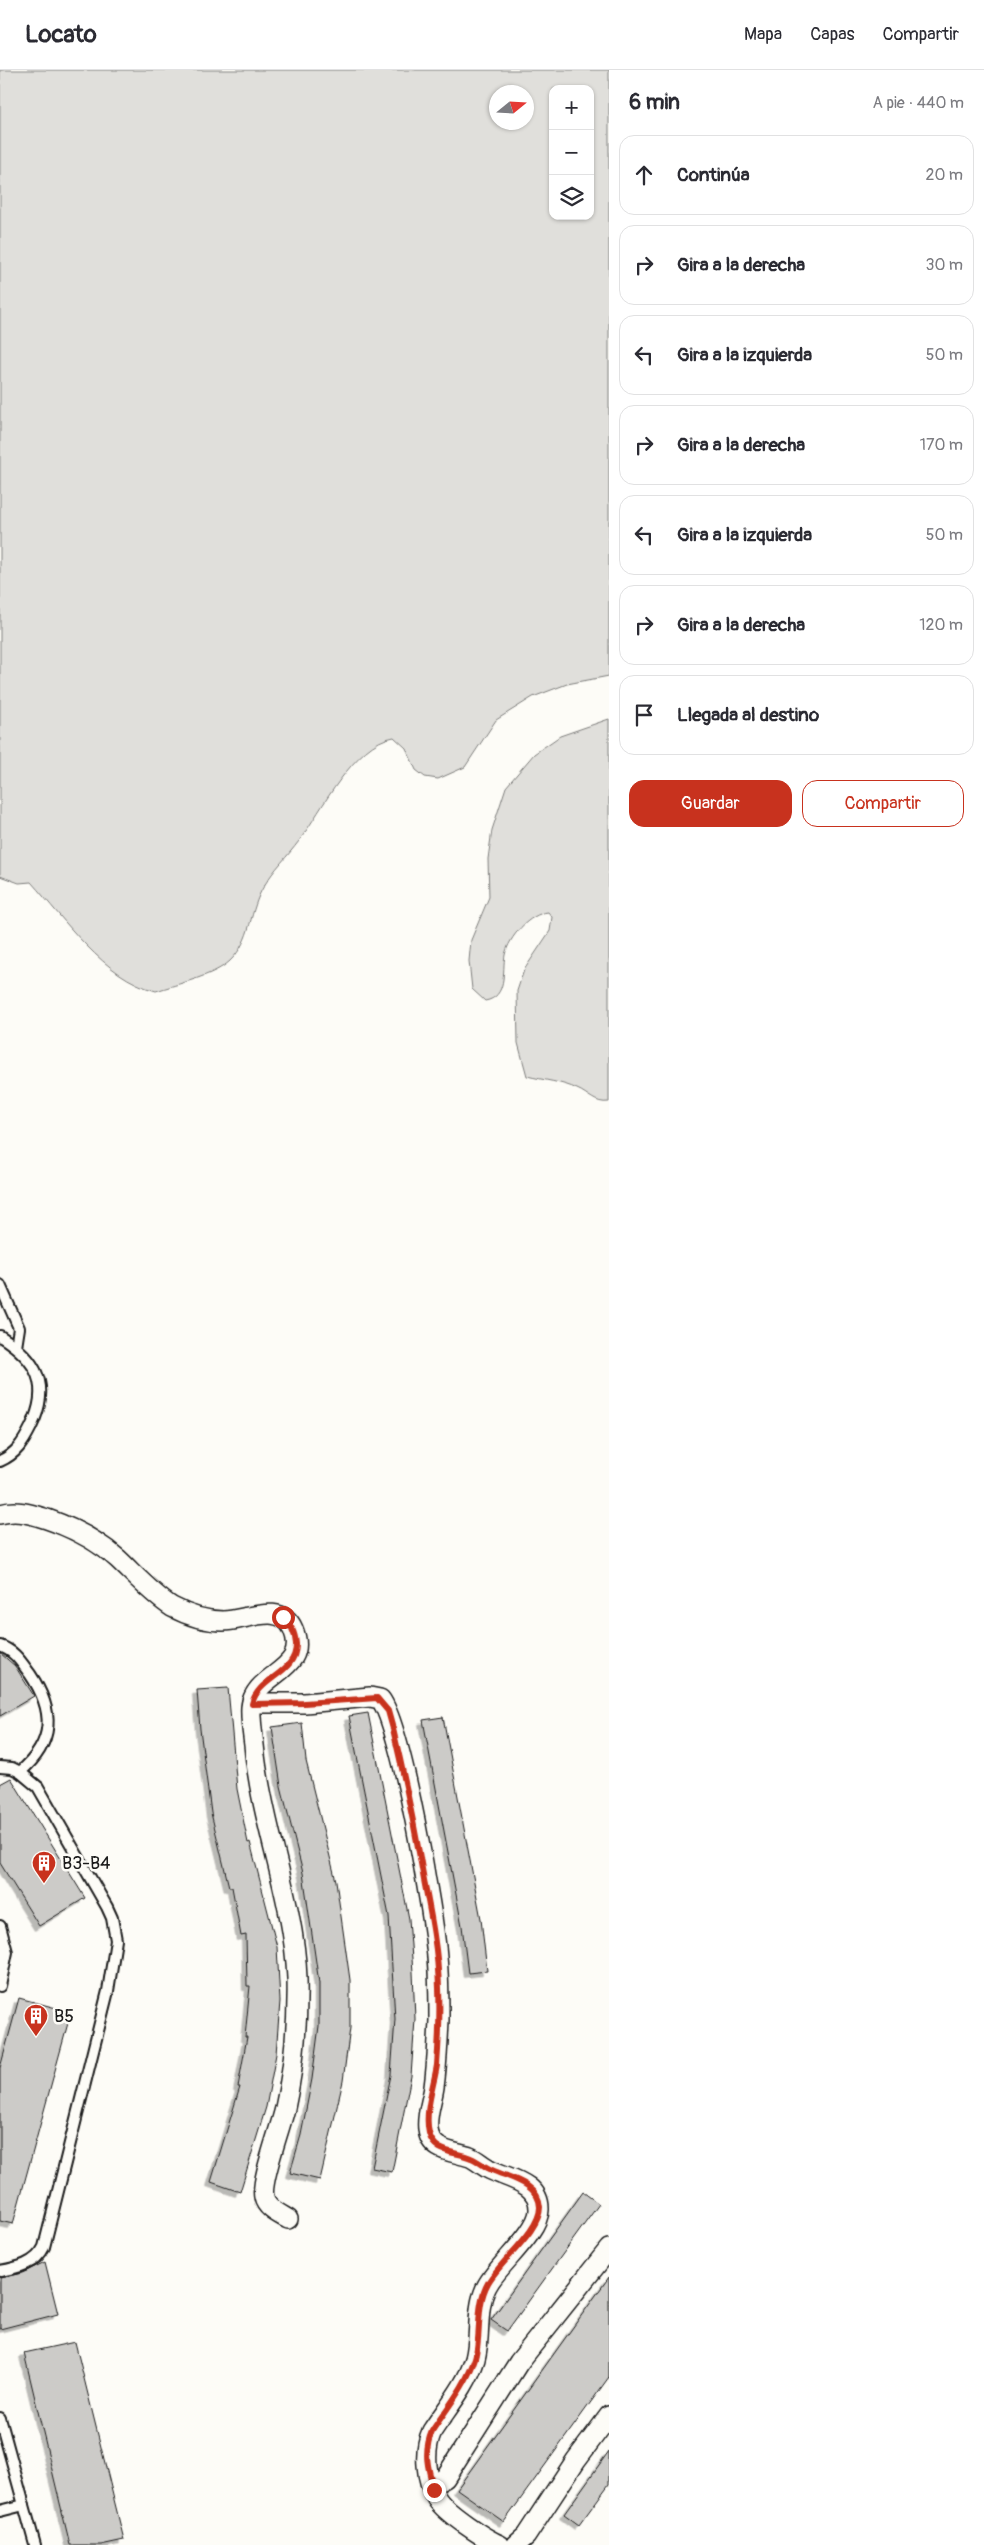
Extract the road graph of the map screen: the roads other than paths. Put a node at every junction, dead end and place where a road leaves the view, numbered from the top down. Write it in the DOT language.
graph roads {
  1 [pos="0,1285"];
  2 [pos="0,1336"];
  3 [pos="16,1347"];
  4 [pos="0,1461"];
  5 [pos="0,1514"];
  6 [pos="0,1646"];
  7 [pos="252,1704"];
  8 [pos="0,1767"];
  9 [pos="20,1772"];
  10 [pos="0,1926"];
  11 [pos="0,1986"];
  12 [pos="288,2219"];
  13 [pos="609,2249"];
  14 [pos="0,2271"];
  15 [pos="609,2416"];
  16 [pos="0,2418"];
  17 [pos="432,2485"];
  18 [pos="24,2505"];
  19 [pos="0,2511"];
  20 [pos="35,2545"];
  21 [pos="500,2545"];
  22 [pos="516,2545"];
  1 -- 3 [label="lane"];
  2 -- 3 [label="lane"];
  3 -- 4 [label="lane"];
  5 -- 7 [label="street"];
  6 -- 9 [label="lane"];
  7 -- 12 [label="street"];
  7 -- 17 [label="street"];
  8 -- 9 [label="lane"];
  9 -- 14 [label="lane"];
  10 -- 11 [label="lane"];
  13 -- 17 [label="street"];
  15 -- 22 [label="street"];
  16 -- 18 [label="lane"];
  17 -- 21 [label="street"];
  18 -- 19 [label="lane"];
  18 -- 20 [label="lane"];
}
